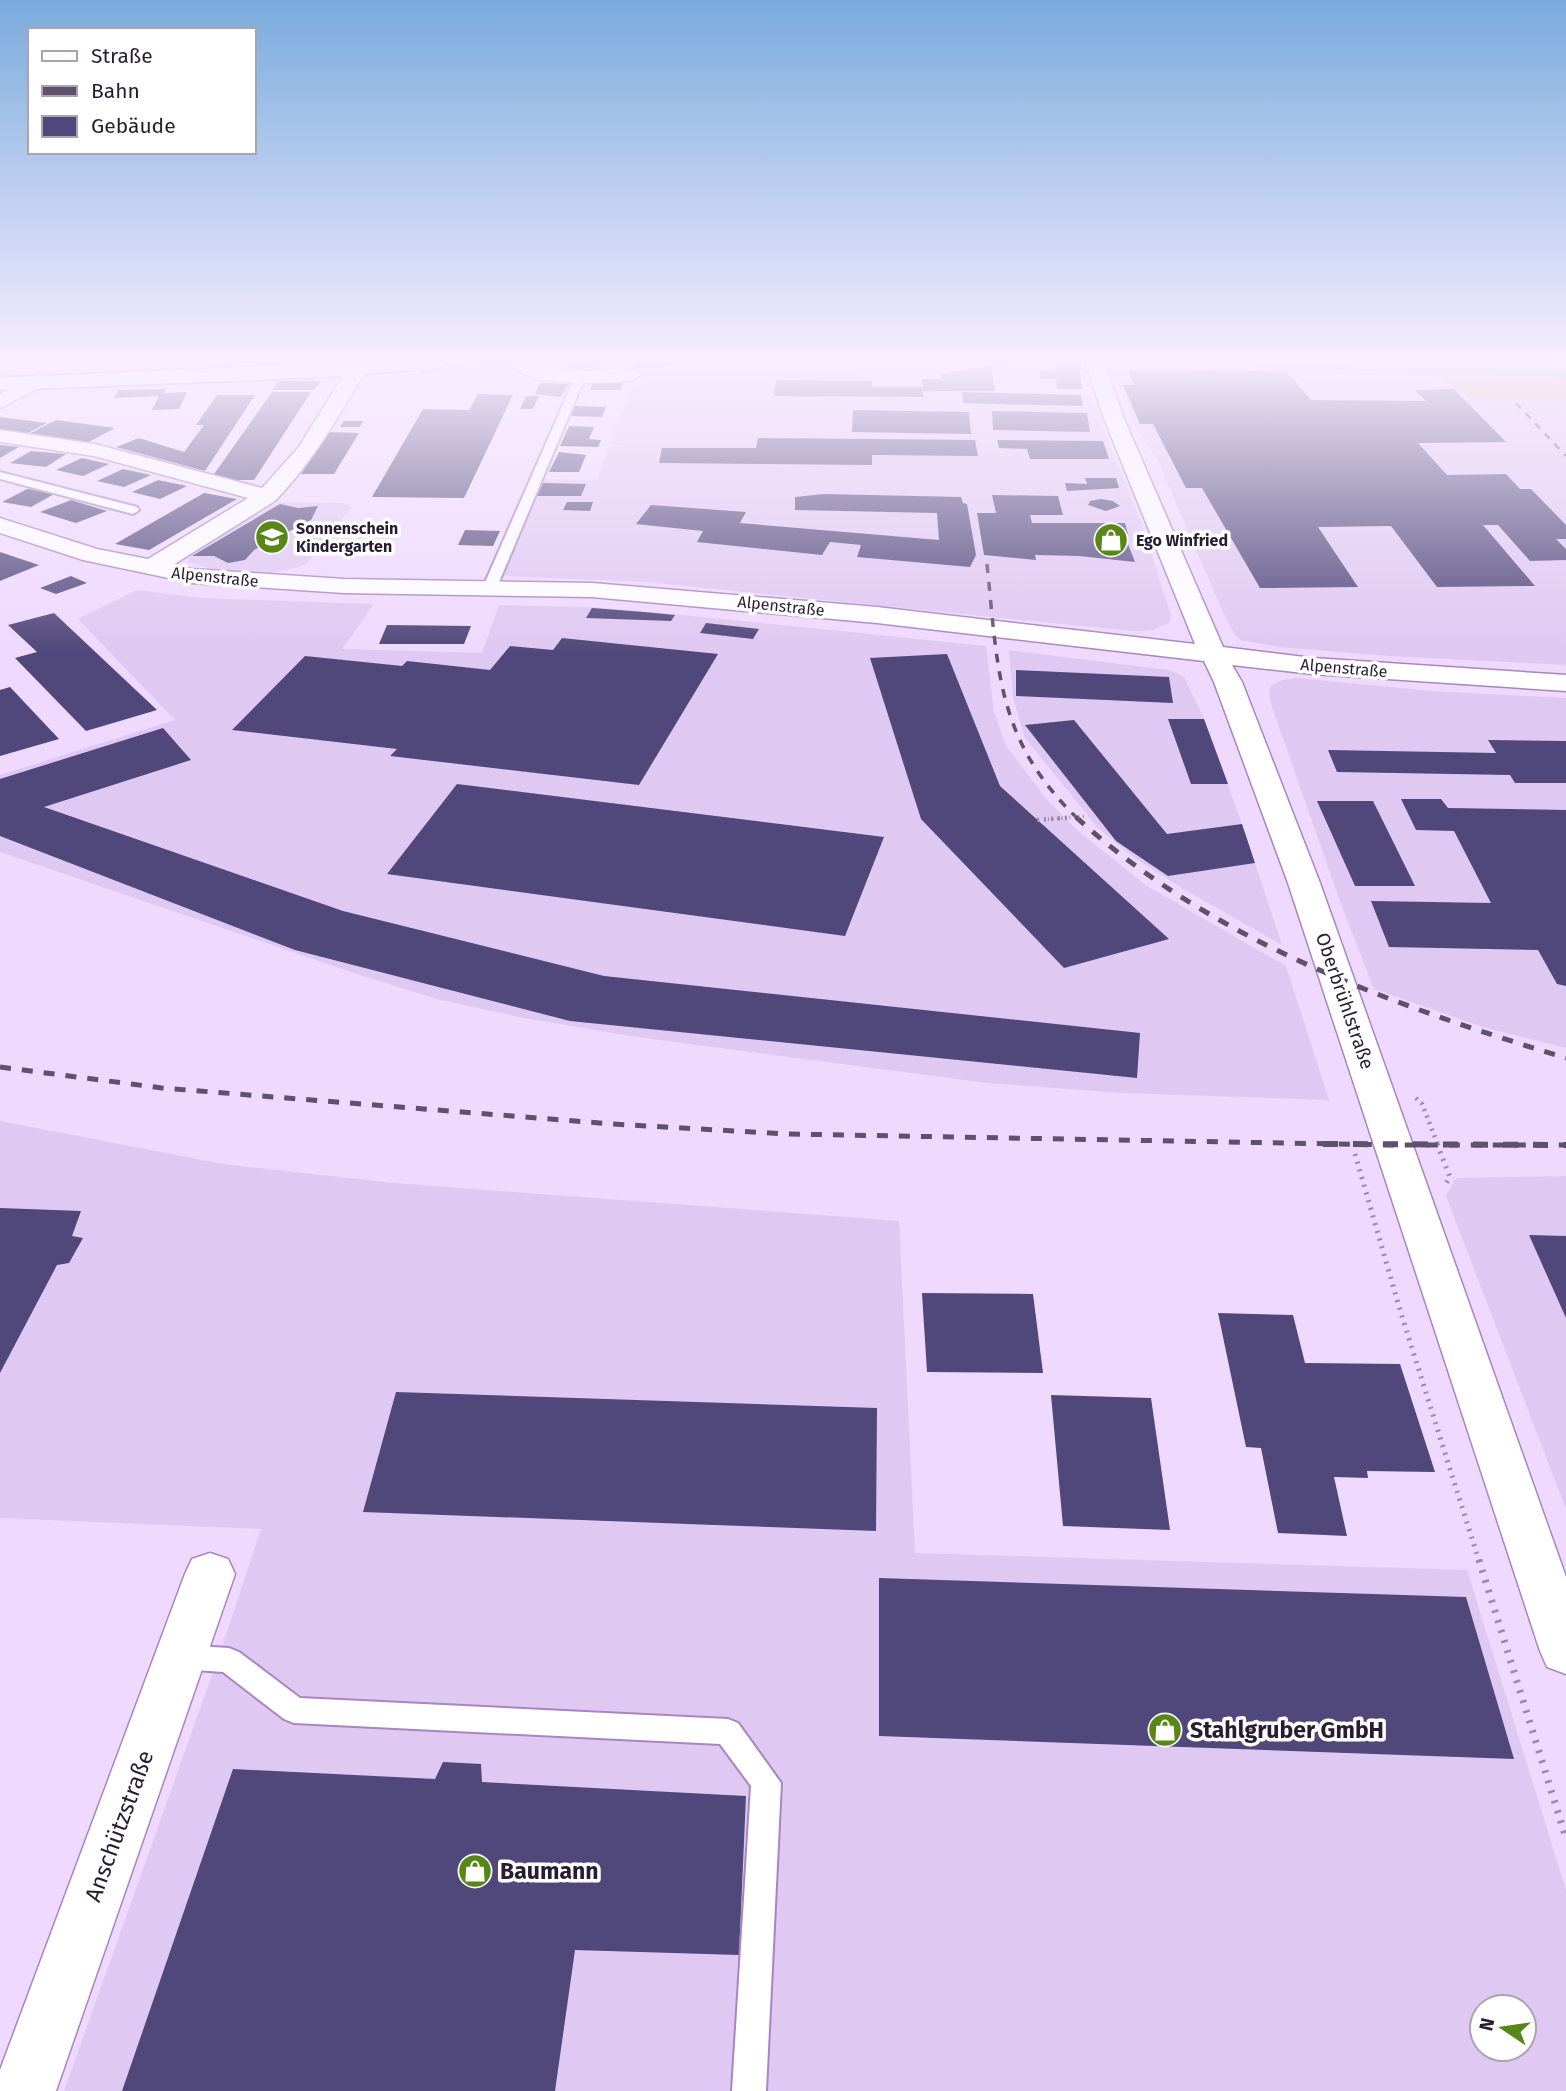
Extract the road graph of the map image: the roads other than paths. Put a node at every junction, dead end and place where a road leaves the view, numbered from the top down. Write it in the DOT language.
graph roads {
  1 [pos="131,460"];
  2 [pos="297,460"];
  3 [pos="545,460"];
  4 [pos="1131,460"];
  5 [pos="0,475"];
  6 [pos="267,496"];
  7 [pos="133,510"];
  8 [pos="0,525"];
  9 [pos="149,569"];
  10 [pos="490,587"];
  11 [pos="1213,655"];
  12 [pos="1566,682"];
  13 [pos="210,1574"];
  14 [pos="1566,1651"];
  15 [pos="180,1657"];
  16 [pos="18,2082"];
  17 [pos="750,2091"];
  1 -- 6 [label="street"];
  2 -- 6 [label="street"];
  3 -- 10 [label="lane"];
  4 -- 11 [label="street, Oberbrühlstraße"];
  5 -- 7 [label="lane"];
  6 -- 9 [label="street"];
  8 -- 9 [label="street, Alpenstraße"];
  9 -- 10 [label="street, Alpenstraße"];
  10 -- 11 [label="street, Alpenstraße"];
  11 -- 12 [label="street, Alpenstraße"];
  11 -- 14 [label="street, Oberbrühlstraße"];
  13 -- 15 [label="street, Anschützstraße"];
  15 -- 16 [label="street, Anschützstraße"];
  15 -- 17 [label="lane"];
}
